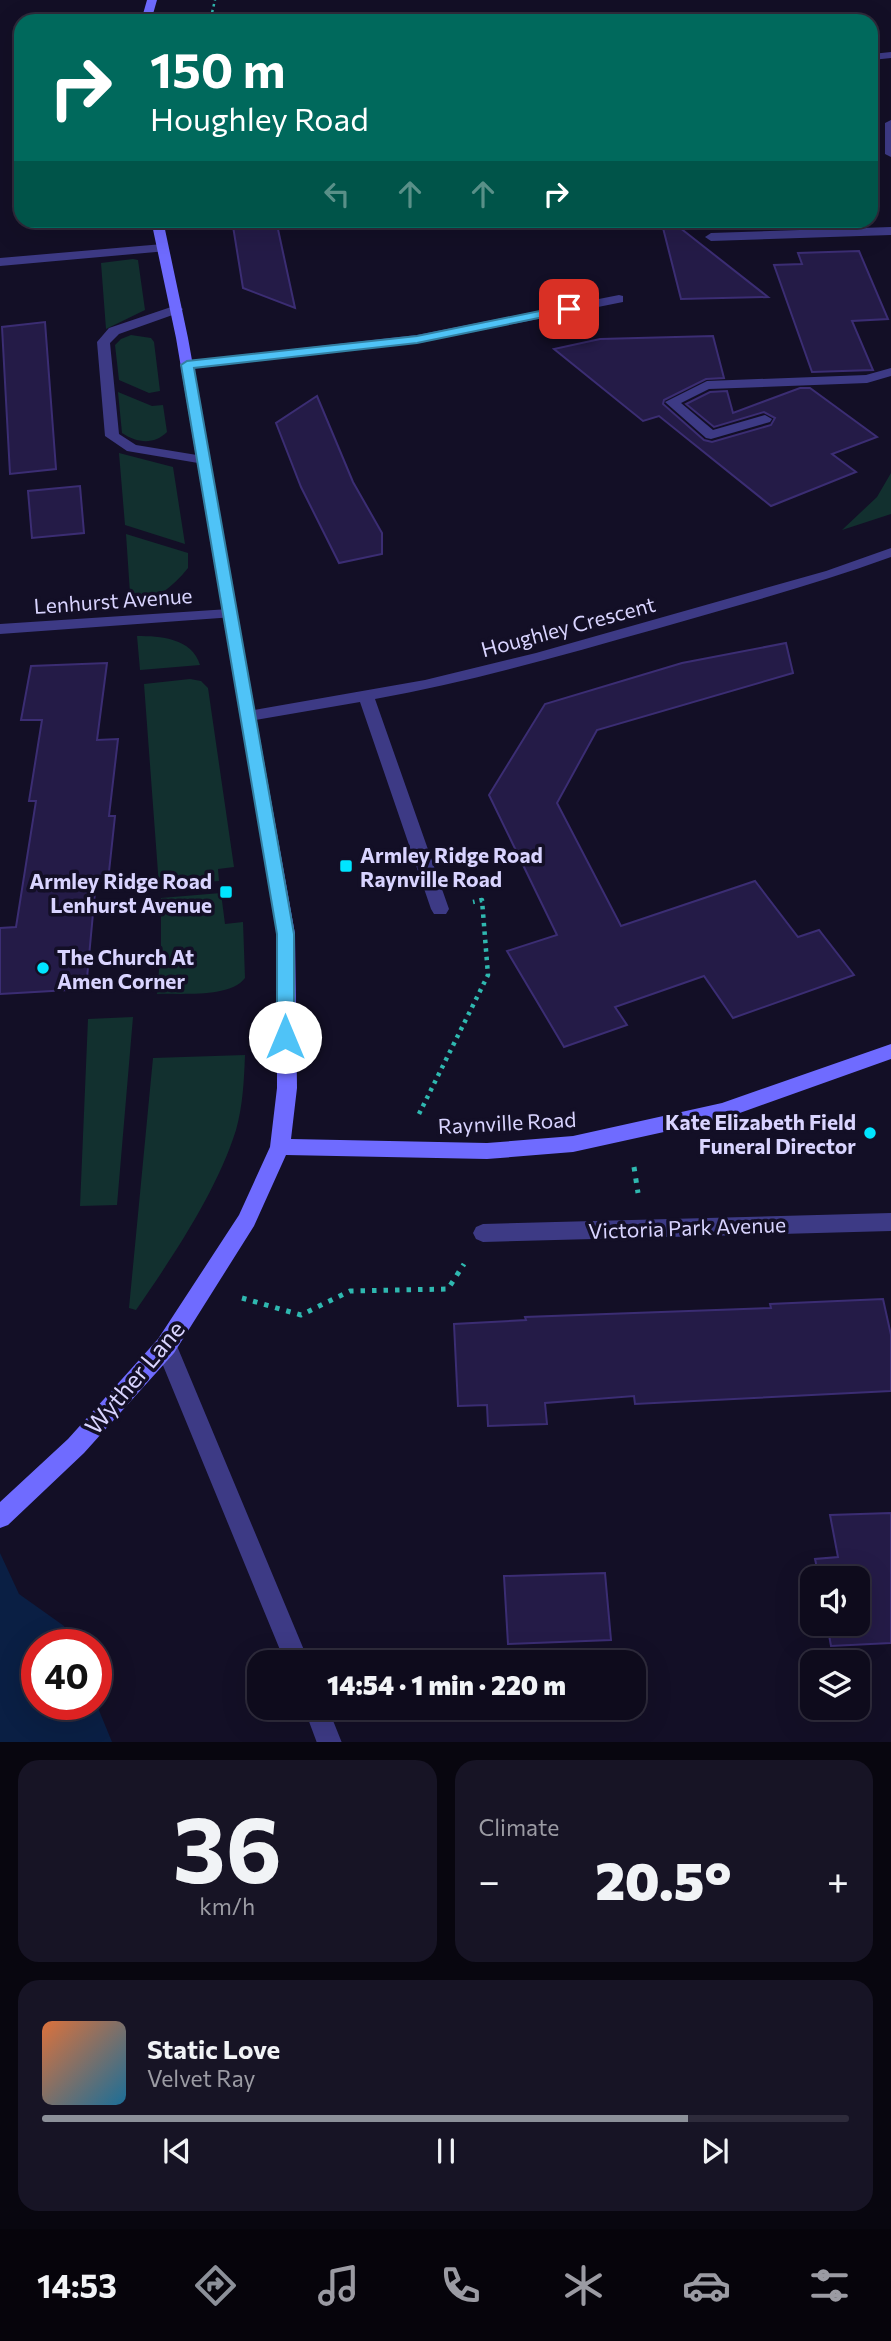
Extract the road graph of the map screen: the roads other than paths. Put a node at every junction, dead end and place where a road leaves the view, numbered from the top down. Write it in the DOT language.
graph roads {
  1 [pos="891,123"];
  2 [pos="890,149"];
  3 [pos="159,228"];
  4 [pos="891,231"];
  5 [pos="711,237"];
  6 [pos="163,248"];
  7 [pos="0,262"];
  8 [pos="619,299"];
  9 [pos="177,309"];
  10 [pos="187,365"];
  11 [pos="891,372"];
  12 [pos="765,419"];
  13 [pos="205,460"];
  14 [pos="891,552"];
  15 [pos="229,614"];
  16 [pos="0,629"];
  17 [pos="366,695"];
  18 [pos="249,716"];
  19 [pos="440,909"];
  20 [pos="891,1051"];
  21 [pos="281,1147"];
  22 [pos="891,1222"];
  23 [pos="483,1233"];
  24 [pos="166,1346"];
  25 [pos="5,1512"];
  26 [pos="292,1650"];
  27 [pos="321,1720"];
  28 [pos="330,1742"];
  1 -- 2 [label="street"];
  3 -- 6 [label="street, Wyther Lane"];
  4 -- 5 [label="street"];
  6 -- 7 [label="street"];
  6 -- 9 [label="street, Wyther Lane"];
  8 -- 10 [label="street"];
  9 -- 10 [label="street, Wyther Lane"];
  9 -- 13 [label="street"];
  10 -- 13 [label="street, Wyther Lane"];
  11 -- 12 [label="street"];
  13 -- 15 [label="street, Wyther Lane"];
  14 -- 17 [label="street, Houghley Crescent"];
  15 -- 16 [label="street, Lenhurst Avenue"];
  15 -- 18 [label="street, Wyther Lane"];
  17 -- 18 [label="street, Houghley Crescent"];
  17 -- 19 [label="street"];
  18 -- 21 [label="street, Wyther Lane"];
  20 -- 21 [label="street, Raynville Road"];
  21 -- 24 [label="street, Wyther Lane"];
  22 -- 23 [label="street, Victoria Park Avenue"];
  24 -- 25 [label="street, Wyther Lane"];
  24 -- 26 [label="street"];
  27 -- 28 [label="street"];
}
